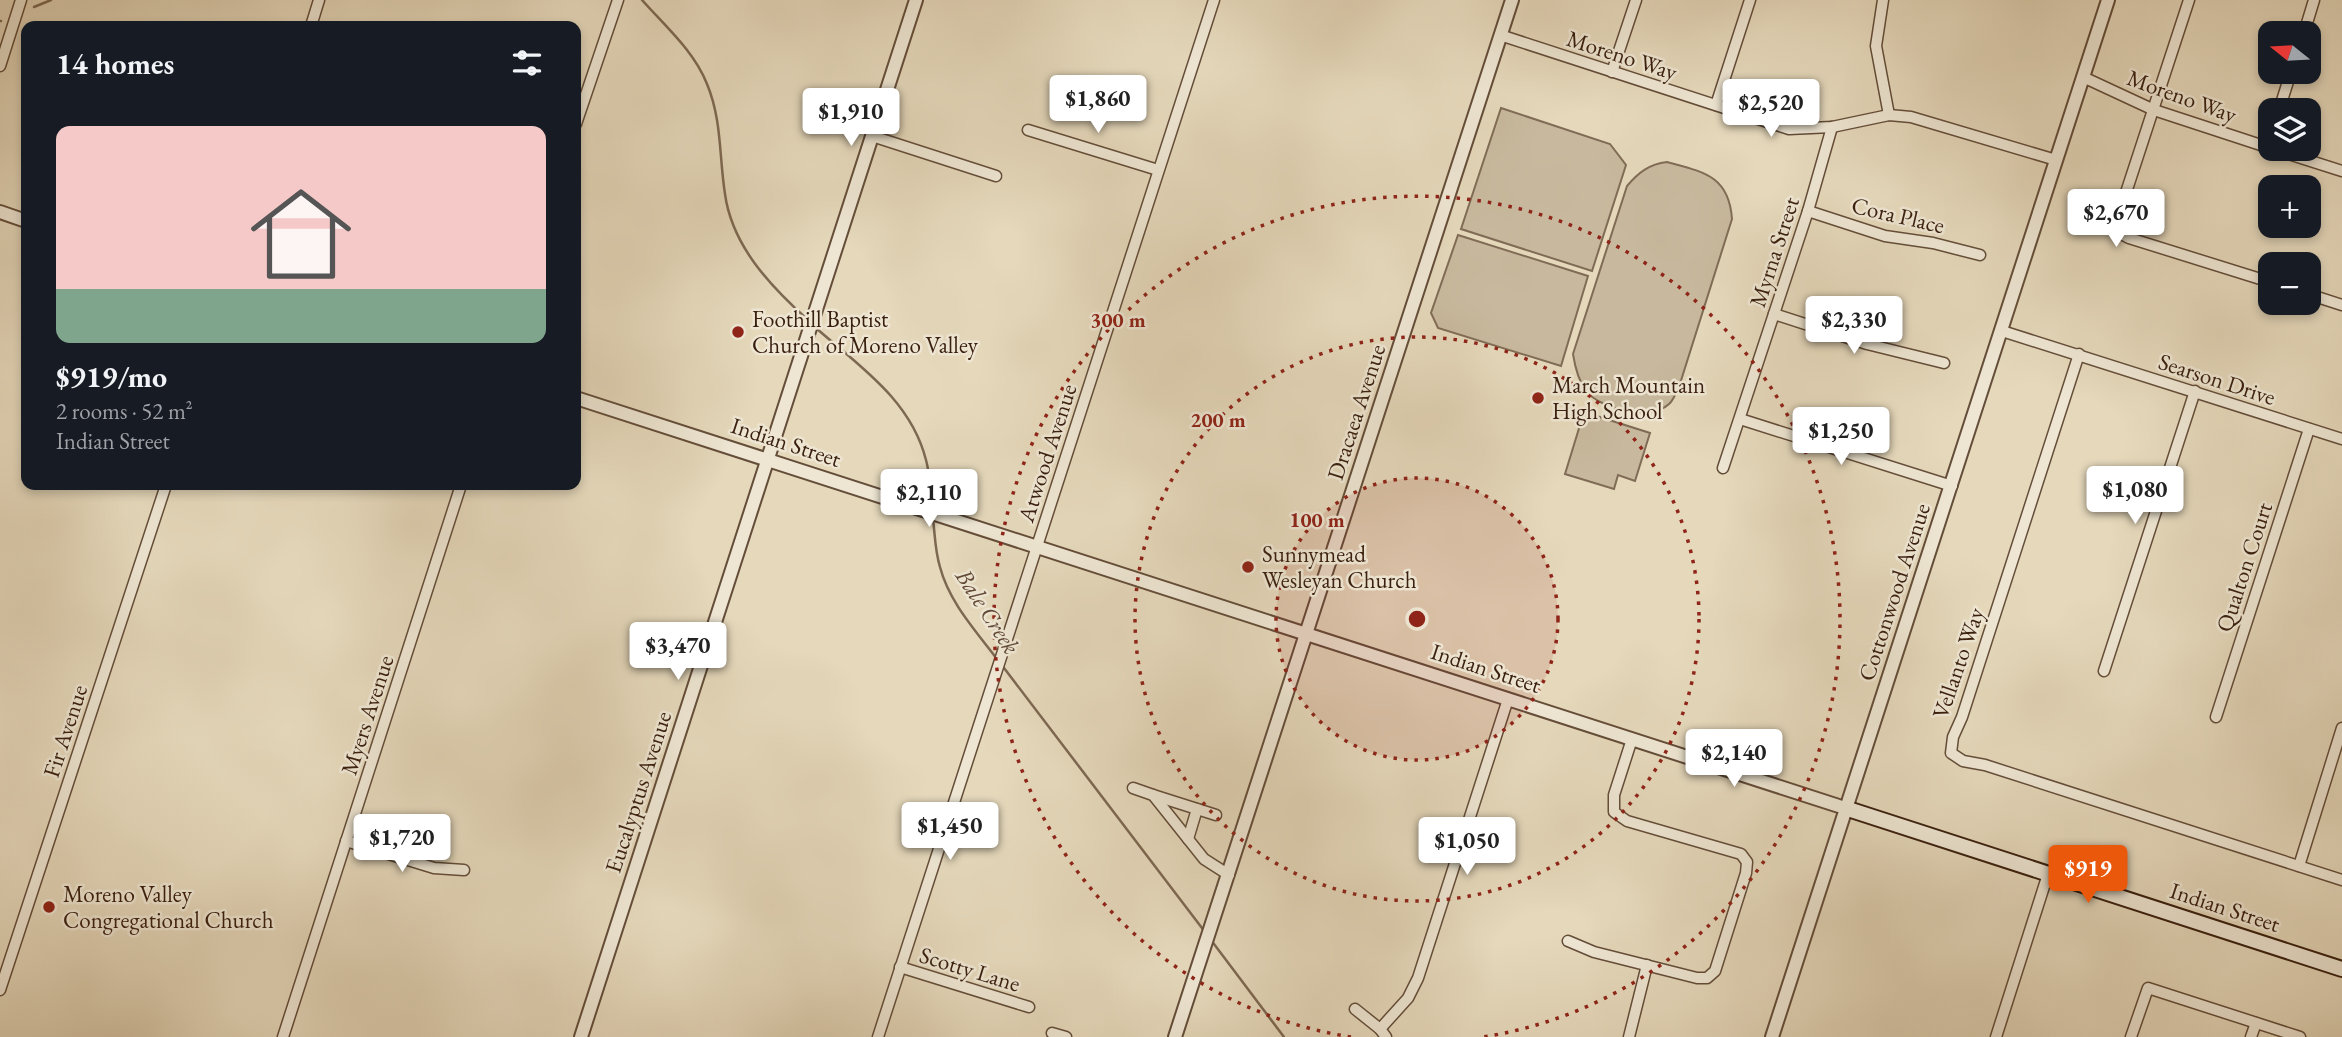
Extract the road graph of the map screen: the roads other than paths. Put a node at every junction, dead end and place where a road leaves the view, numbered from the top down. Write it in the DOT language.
graph roads {
  1 [pos="319,0"];
  2 [pos="618,0"];
  3 [pos="916,0"];
  4 [pos="1214,0"];
  5 [pos="1512,0"];
  6 [pos="1636,0"];
  7 [pos="1750,0"];
  8 [pos="1883,0"];
  9 [pos="2108,0"];
  10 [pos="2189,0"];
  11 [pos="2314,0"];
  12 [pos="20,4"];
  13 [pos="313,21"];
  14 [pos="2308,21"];
  15 [pos="1500,35"];
  16 [pos="0,66"];
  17 [pos="1612,72"];
  18 [pos="2083,77"];
  19 [pos="1716,105"];
  20 [pos="581,109"];
  21 [pos="2154,110"];
  22 [pos="1889,115"];
  23 [pos="1832,127"];
  24 [pos="1028,130"];
  25 [pos="872,136"];
  26 [pos="2258,142"];
  27 [pos="2056,160"];
  28 [pos="2313,161"];
  29 [pos="1158,170"];
  30 [pos="2342,171"];
  31 [pos="996,176"];
  32 [pos="1808,211"];
  33 [pos="0,212"];
  34 [pos="21,219"];
  35 [pos="1980,255"];
  36 [pos="2258,278"];
  37 [pos="2321,298"];
  38 [pos="2342,305"];
  39 [pos="1774,314"];
  40 [pos="2002,331"];
  41 [pos="2079,354"];
  42 [pos="1944,363"];
  43 [pos="2195,391"];
  44 [pos="581,400"];
  45 [pos="1740,419"];
  46 [pos="2309,429"];
  47 [pos="2342,439"];
  48 [pos="768,460"];
  49 [pos="1723,468"];
  50 [pos="1952,485"];
  51 [pos="164,490"];
  52 [pos="459,490"];
  53 [pos="1036,547"];
  54 [pos="1307,634"];
  55 [pos="2104,671"];
  56 [pos="1508,699"];
  57 [pos="2216,717"];
  58 [pos="2342,728"];
  59 [pos="1632,739"];
  60 [pos="1133,788"];
  61 [pos="1153,795"];
  62 [pos="1845,808"];
  63 [pos="1197,809"];
  64 [pos="1216,815"];
  65 [pos="1188,839"];
  66 [pos="346,841"];
  67 [pos="2299,866"];
  68 [pos="464,870"];
  69 [pos="2048,874"];
  70 [pos="1229,875"];
  71 [pos="2342,880"];
  72 [pos="1568,941"];
  73 [pos="1647,965"];
  74 [pos="900,968"];
  75 [pos="2342,969"];
  76 [pos="0,990"];
  77 [pos="1028,1007"];
  78 [pos="1355,1009"];
  79 [pos="2256,1023"];
  80 [pos="1052,1032"];
  81 [pos="1383,1033"];
  82 [pos="283,1037"];
  83 [pos="581,1037"];
  84 [pos="878,1037"];
  85 [pos="1066,1037"];
  86 [pos="1175,1037"];
  87 [pos="1629,1037"];
  88 [pos="1772,1037"];
  89 [pos="1996,1037"];
  90 [pos="2131,1037"];
  91 [pos="2251,1037"];
  92 [pos="2300,1037"];
  1 -- 13 [label="street"];
  2 -- 20 [label="street"];
  3 -- 25 [label="street, Eucalyptus Avenue"];
  4 -- 29 [label="street, Atwood Avenue"];
  5 -- 15 [label="street, Dracaea Avenue"];
  6 -- 17 [label="street"];
  7 -- 19 [label="street"];
  8 -- 22 [label="street"];
  9 -- 18 [label="street, Cottonwood Avenue"];
  10 -- 21 [label="street"];
  11 -- 14 [label="street"];
  12 -- 16 [label="street"];
  15 -- 17 [label="street, Moreno Way"];
  15 -- 54 [label="street, Dracaea Avenue"];
  17 -- 19 [label="street, Moreno Way"];
  18 -- 21 [label="street, Moreno Way"];
  18 -- 27 [label="street, Cottonwood Avenue"];
  19 -- 23 [label="street, Moreno Way"];
  21 -- 26 [label="street, Moreno Way"];
  21 -- 36 [label="street"];
  22 -- 23 [label="street, Moreno Way"];
  22 -- 27 [label="street, Moreno Way"];
  23 -- 32 [label="street, Myrna Street"];
  24 -- 29 [label="street"];
  25 -- 31 [label="street"];
  25 -- 48 [label="street, Eucalyptus Avenue"];
  27 -- 40 [label="street, Cottonwood Avenue"];
  28 -- 30 [label="street, Moreno Way"];
  29 -- 53 [label="street, Atwood Avenue"];
  32 -- 35 [label="street, Cora Place"];
  32 -- 39 [label="street, Myrna Street"];
  33 -- 34 [label="street"];
  37 -- 38 [label="street"];
  39 -- 42 [label="street"];
  39 -- 45 [label="street, Myrna Street"];
  40 -- 41 [label="street, Searson Drive"];
  40 -- 50 [label="street, Cottonwood Avenue"];
  41 -- 43 [label="street, Searson Drive"];
  41 -- 67 [label="street, Vellanto Way"];
  43 -- 46 [label="street, Searson Drive"];
  43 -- 55 [label="street"];
  44 -- 48 [label="street, Indian Street"];
  45 -- 49 [label="street, Myrna Street"];
  45 -- 50 [label="street"];
  46 -- 47 [label="street, Searson Drive"];
  46 -- 57 [label="street, Qualton Court"];
  48 -- 53 [label="street, Indian Street"];
  48 -- 83 [label="street, Eucalyptus Avenue"];
  50 -- 62 [label="street, Cottonwood Avenue"];
  51 -- 76 [label="street, Fir Avenue"];
  52 -- 66 [label="street, Myers Avenue"];
  53 -- 54 [label="street, Indian Street"];
  53 -- 74 [label="street, Atwood Avenue"];
  54 -- 56 [label="street, Indian Street"];
  54 -- 70 [label="street, Dracaea Avenue"];
  56 -- 59 [label="street, Indian Street"];
  56 -- 81 [label="street"];
  58 -- 67 [label="street"];
  59 -- 62 [label="street, Indian Street"];
  59 -- 73 [label="street"];
  60 -- 61 [label="street"];
  61 -- 63 [label="street"];
  61 -- 65 [label="street"];
  62 -- 69 [label="main road, Indian Street"];
  62 -- 88 [label="street, Cottonwood Avenue"];
  63 -- 64 [label="street"];
  63 -- 65 [label="street"];
  65 -- 70 [label="street"];
  66 -- 68 [label="street"];
  66 -- 82 [label="street, Myers Avenue"];
  67 -- 71 [label="street, Vellanto Way"];
  69 -- 75 [label="main road, Indian Street"];
  69 -- 89 [label="street"];
  70 -- 86 [label="street, Dracaea Avenue"];
  72 -- 73 [label="street"];
  73 -- 87 [label="street"];
  74 -- 77 [label="street, Scotty Lane"];
  74 -- 84 [label="street, Atwood Avenue"];
  78 -- 81 [label="street"];
  79 -- 90 [label="street"];
  79 -- 91 [label="street"];
  79 -- 92 [label="street"];
  80 -- 85 [label="street"];
}
